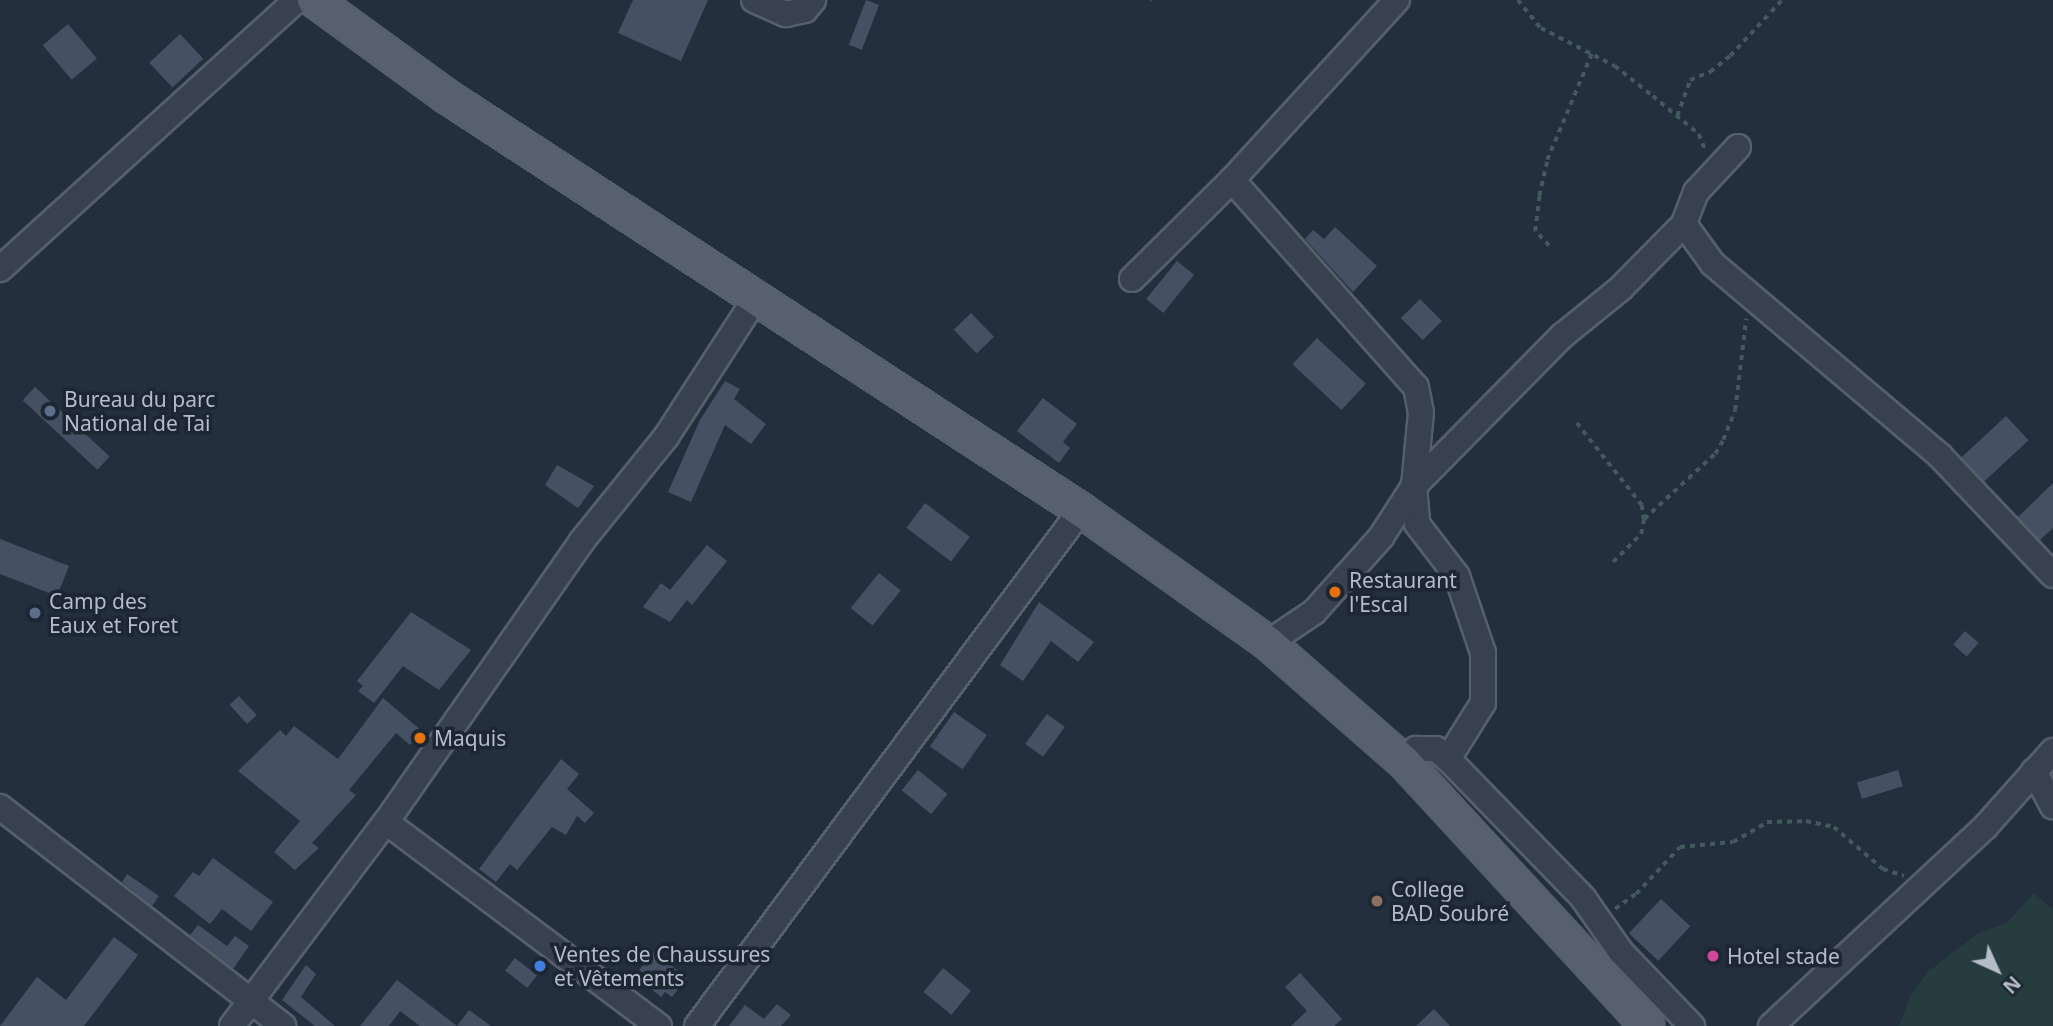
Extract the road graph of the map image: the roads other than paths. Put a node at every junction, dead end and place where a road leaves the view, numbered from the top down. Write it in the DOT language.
graph roads {
  1 [pos="297,0"];
  2 [pos="314,0"];
  3 [pos="754,0"];
  4 [pos="813,0"];
  5 [pos="1397,0"];
  6 [pos="1738,147"];
  7 [pos="1232,180"];
  8 [pos="1684,224"];
  9 [pos="0,269"];
  10 [pos="1132,279"];
  11 [pos="756,298"];
  12 [pos="1414,486"];
  13 [pos="1081,510"];
  14 [pos="2053,575"];
  15 [pos="1269,643"];
  16 [pos="2053,751"];
  17 [pos="1448,759"];
  18 [pos="1404,762"];
  19 [pos="2034,772"];
  20 [pos="2053,806"];
  21 [pos="0,807"];
  22 [pos="386,822"];
  23 [pos="251,1002"];
  24 [pos="232,1026"];
  25 [pos="283,1026"];
  26 [pos="659,1026"];
  27 [pos="696,1026"];
  28 [pos="1648,1026"];
  29 [pos="1692,1026"];
  30 [pos="1771,1026"];
  1 -- 9 [label="street"];
  2 -- 11 [label="main road"];
  3 -- 4 [label="street"];
  5 -- 7 [label="street"];
  6 -- 8 [label="street"];
  7 -- 10 [label="street"];
  7 -- 12 [label="street"];
  8 -- 12 [label="street"];
  8 -- 14 [label="street"];
  11 -- 13 [label="main road"];
  11 -- 22 [label="street"];
  12 -- 15 [label="street"];
  12 -- 17 [label="street"];
  13 -- 15 [label="main road"];
  13 -- 27 [label="street"];
  15 -- 18 [label="main road"];
  16 -- 19 [label="street"];
  17 -- 18 [label="street"];
  17 -- 29 [label="street"];
  18 -- 28 [label="main road"];
  19 -- 20 [label="street"];
  19 -- 30 [label="street"];
  21 -- 23 [label="street"];
  22 -- 23 [label="street"];
  22 -- 26 [label="street"];
  23 -- 24 [label="street"];
  23 -- 25 [label="street"];
}
